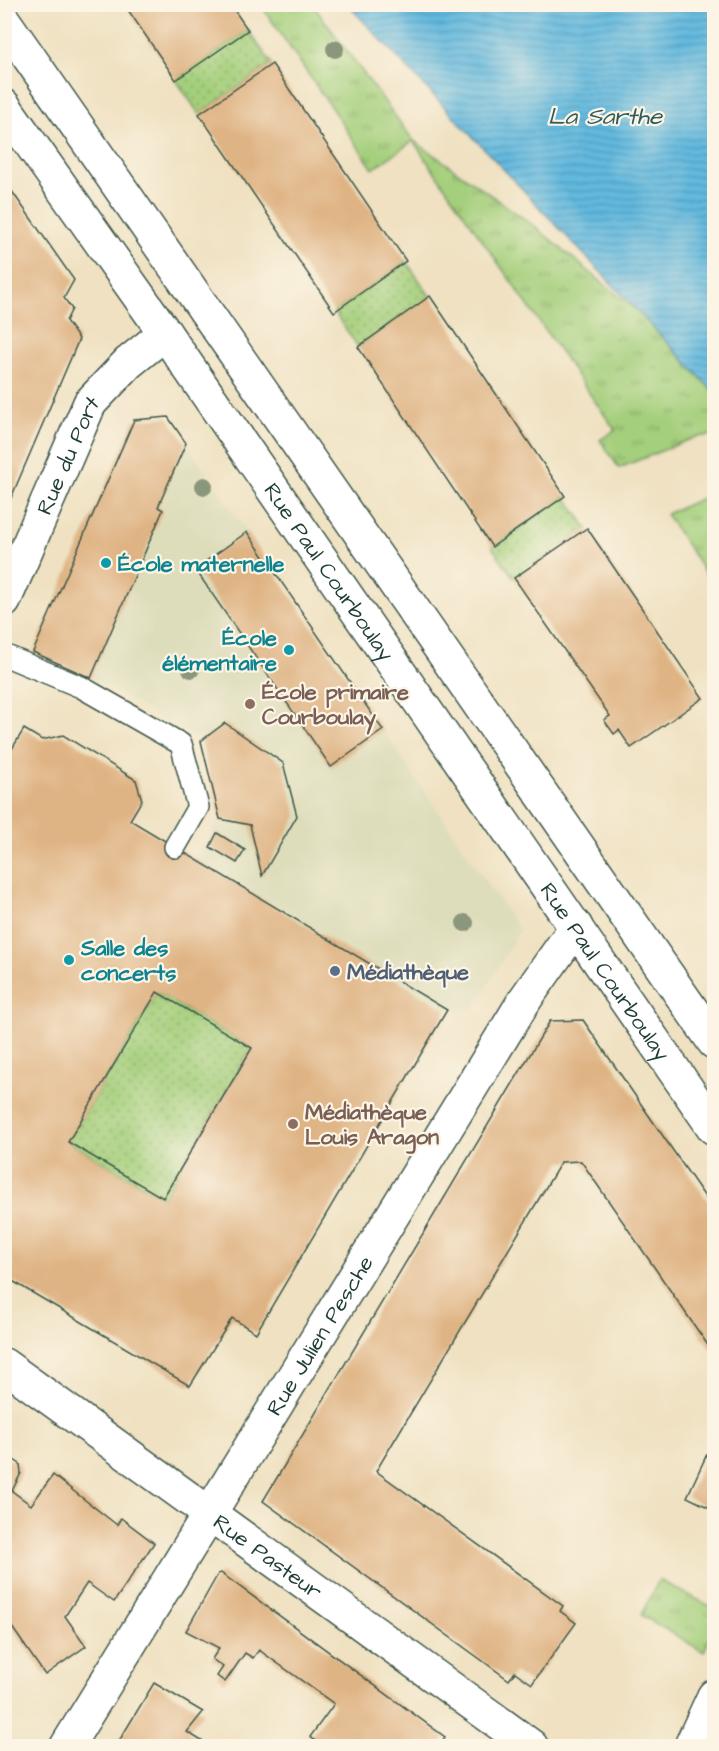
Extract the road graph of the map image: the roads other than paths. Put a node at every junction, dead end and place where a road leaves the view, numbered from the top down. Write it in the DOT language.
graph roads {
  1 [pos="4,21"];
  2 [pos="4,106"];
  3 [pos="165,333"];
  4 [pos="4,601"];
  5 [pos="4,655"];
  6 [pos="175,847"];
  7 [pos="576,927"];
  8 [pos="714,1042"];
  9 [pos="714,1128"];
  10 [pos="4,1365"];
  11 [pos="209,1513"];
  12 [pos="714,1696"];
  13 [pos="67,1746"];
  14 [pos="531,1746"];
  15 [pos="691,1746"];
  1 -- 8 [label="main road, Rue Paul Courboulay"];
  2 -- 3 [label="main road, Rue Paul Courboulay"];
  3 -- 4 [label="main road, Rue du Port"];
  3 -- 7 [label="main road, Rue Paul Courboulay"];
  5 -- 6 [label="lane"];
  7 -- 9 [label="main road, Rue Paul Courboulay"];
  7 -- 11 [label="main road, Rue Julien Pesche"];
  10 -- 11 [label="main road, Rue Pasteur"];
  11 -- 13 [label="main road, Rue Julien Pesche"];
  11 -- 14 [label="main road, Rue Pasteur"];
  12 -- 15 [label="main road"];
}
